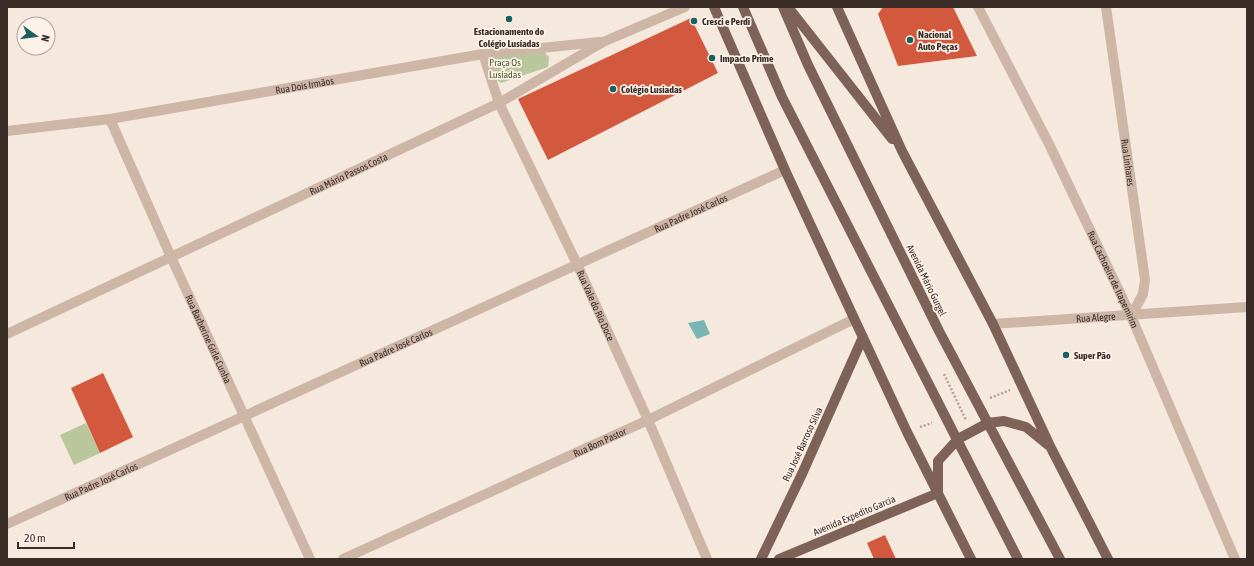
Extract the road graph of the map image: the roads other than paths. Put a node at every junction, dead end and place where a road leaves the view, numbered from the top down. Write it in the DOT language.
graph roads {
  1 [pos="685,7"];
  2 [pos="714,7"];
  3 [pos="743,7"];
  4 [pos="782,7"];
  5 [pos="788,7"];
  6 [pos="837,7"];
  7 [pos="978,7"];
  8 [pos="1106,7"];
  9 [pos="602,42"];
  10 [pos="483,54"];
  11 [pos="499,103"];
  12 [pos="110,119"];
  13 [pos="7,131"];
  14 [pos="902,151"];
  15 [pos="785,170"];
  16 [pos="171,257"];
  17 [pos="577,264"];
  18 [pos="1247,307"];
  19 [pos="1131,316"];
  20 [pos="854,319"];
  21 [pos="992,324"];
  22 [pos="7,334"];
  23 [pos="863,337"];
  24 [pos="244,417"];
  25 [pos="648,420"];
  26 [pos="988,423"];
  27 [pos="958,439"];
  28 [pos="1051,448"];
  29 [pos="938,492"];
  30 [pos="7,524"];
  31 [pos="310,559"];
  32 [pos="343,559"];
  33 [pos="707,559"];
  34 [pos="761,559"];
  35 [pos="779,559"];
  36 [pos="971,559"];
  37 [pos="1018,559"];
  38 [pos="1060,559"];
  39 [pos="1108,559"];
  40 [pos="1234,559"];
  1 -- 9 [label="street, Rua Mário Passos Costa"];
  2 -- 15 [label="main road"];
  3 -- 27 [label="main road"];
  4 -- 26 [label="main road, Avenida Mário Gurgel"];
  5 -- 14 [label="main road"];
  6 -- 14 [label="main road"];
  7 -- 19 [label="street, Rua Cachoeiro de Itapemirim"];
  8 -- 19 [label="street, Rua Linhares"];
  9 -- 10 [label="street, Rua Dois Irmãos"];
  9 -- 11 [label="street, Rua Mário Passos Costa"];
  10 -- 11 [label="street, Rua Vale do Rio Doce"];
  10 -- 12 [label="street, Rua Dois Irmãos"];
  11 -- 16 [label="street, Rua Mário Passos Costa"];
  11 -- 17 [label="street, Rua Vale do Rio Doce"];
  12 -- 13 [label="street, Rua Dois Irmãos"];
  12 -- 16 [label="street, Rua Barberine Girle Cunha"];
  14 -- 21 [label="main road"];
  15 -- 17 [label="street, Rua Padre José Carlos"];
  15 -- 20 [label="main road"];
  16 -- 22 [label="street, Rua Mário Passos Costa"];
  16 -- 24 [label="street, Rua Barberine Girle Cunha"];
  17 -- 24 [label="street, Rua Padre José Carlos"];
  17 -- 25 [label="street, Rua Vale do Rio Doce"];
  18 -- 19 [label="street, Rua Alegre"];
  19 -- 21 [label="street, Rua Alegre"];
  19 -- 40 [label="street, Rua Cachoeiro de Itapemirim"];
  20 -- 23 [label="main road"];
  20 -- 25 [label="street, Rua Bom Pastor"];
  21 -- 28 [label="main road"];
  23 -- 29 [label="main road"];
  23 -- 34 [label="main road, Rua José Barroso Silva"];
  24 -- 30 [label="street, Rua Padre José Carlos"];
  24 -- 31 [label="street, Rua Barberine Girle Cunha"];
  25 -- 32 [label="street, Rua Bom Pastor"];
  25 -- 33 [label="street, Rua Vale do Rio Doce"];
  26 -- 27 [label="main road"];
  26 -- 28 [label="main road"];
  26 -- 38 [label="main road, Avenida Mário Gurgel"];
  27 -- 29 [label="main road"];
  27 -- 37 [label="main road"];
  28 -- 39 [label="main road"];
  29 -- 35 [label="main road, Avenida Expedito Garcia"];
  29 -- 36 [label="main road"];
}
